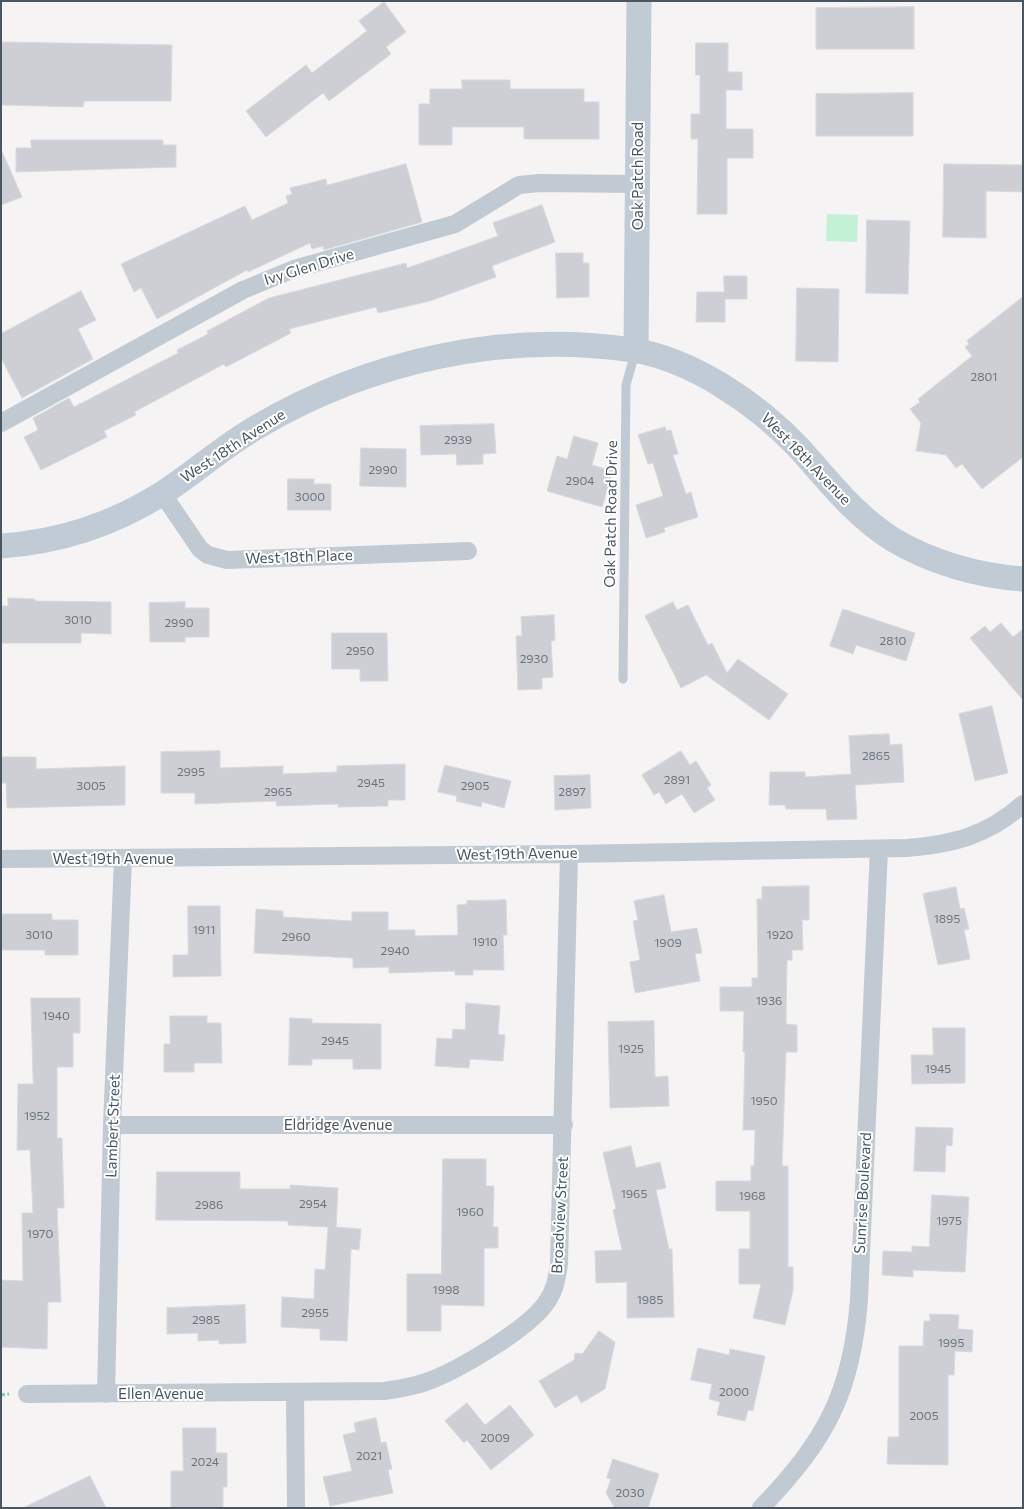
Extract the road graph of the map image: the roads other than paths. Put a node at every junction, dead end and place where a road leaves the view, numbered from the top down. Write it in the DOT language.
graph roads {
  1 [pos="639,1"];
  2 [pos="638,184"];
  3 [pos="636,351"];
  4 [pos="1,423"];
  5 [pos="162,493"];
  6 [pos="1,546"];
  7 [pos="468,551"];
  8 [pos="1023,580"];
  9 [pos="623,679"];
  10 [pos="1023,804"];
  11 [pos="879,849"];
  12 [pos="569,854"];
  13 [pos="123,859"];
  14 [pos="1,860"];
  15 [pos="564,1125"];
  16 [pos="112,1126"];
  17 [pos="295,1393"];
  18 [pos="27,1394"];
  19 [pos="106,1394"];
  20 [pos="296,1508"];
  21 [pos="761,1508"];
  1 -- 2 [label="main road, Oak Patch Road"];
  2 -- 3 [label="main road, Oak Patch Road"];
  2 -- 4 [label="street, Ivy Glen Drive"];
  3 -- 5 [label="main road, West 18th Avenue"];
  3 -- 8 [label="main road, West 18th Avenue"];
  3 -- 9 [label="lane, Oak Patch Road Drive"];
  5 -- 6 [label="main road, West 18th Avenue"];
  5 -- 7 [label="street, West 18th Place"];
  10 -- 11 [label="street, West 19th Avenue"];
  11 -- 12 [label="street, West 19th Avenue"];
  11 -- 21 [label="street, Sunrise Boulevard"];
  12 -- 13 [label="street, West 19th Avenue"];
  12 -- 15 [label="street, Broadview Street"];
  13 -- 14 [label="street, West 19th Avenue"];
  13 -- 16 [label="street, Lambert Street"];
  15 -- 16 [label="street, Eldridge Avenue"];
  15 -- 17 [label="street, Broadview Street"];
  16 -- 19 [label="street, Lambert Street"];
  17 -- 19 [label="street, Ellen Avenue"];
  17 -- 20 [label="street"];
  18 -- 19 [label="street, Ellen Avenue"];
}
